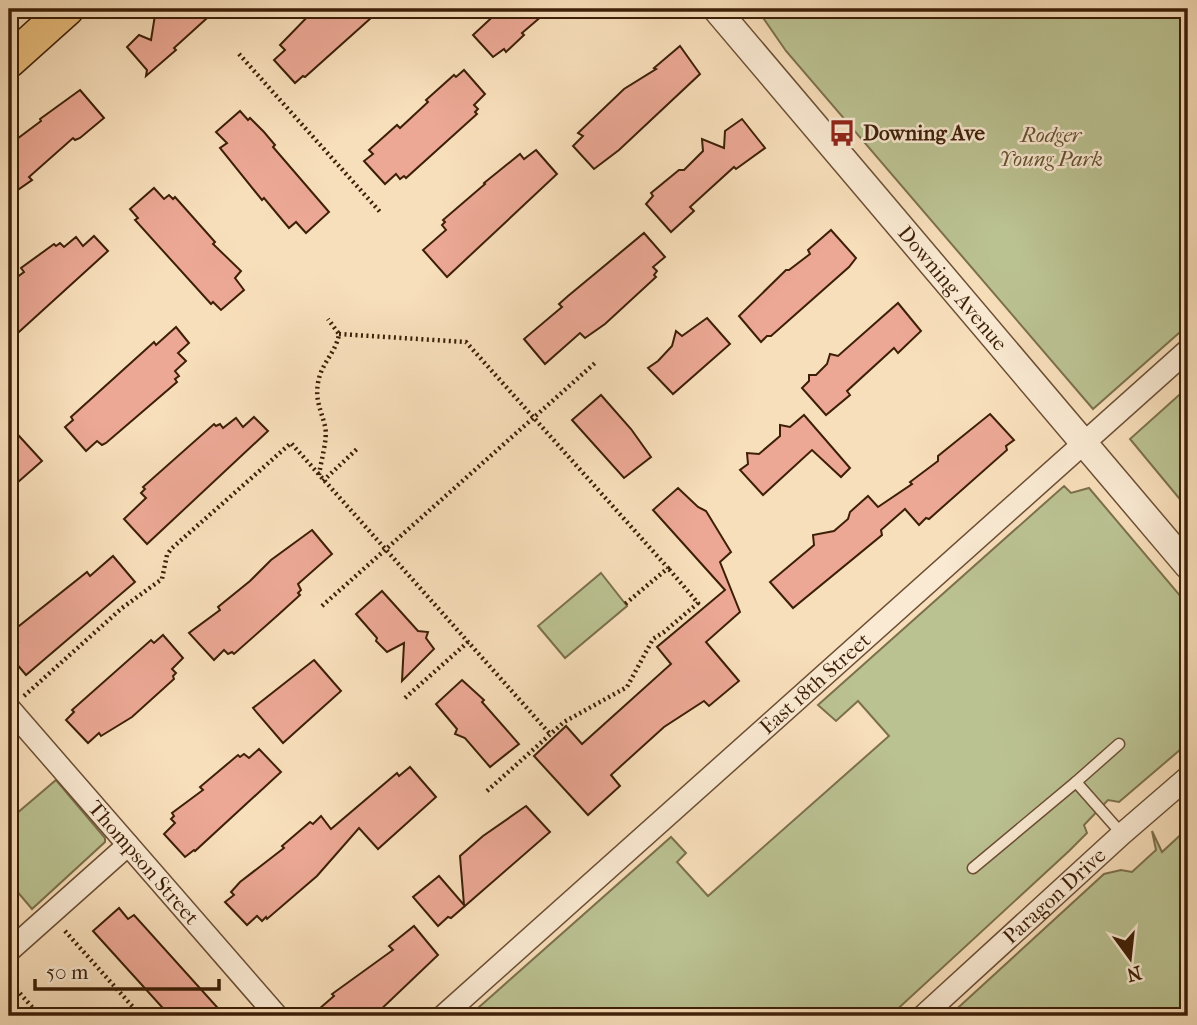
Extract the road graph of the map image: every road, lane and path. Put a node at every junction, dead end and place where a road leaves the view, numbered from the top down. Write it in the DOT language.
graph roads {
  1 [pos="67,9"];
  2 [pos="716,9"];
  3 [pos="239,54"];
  4 [pos="9,61"];
  5 [pos="381,214"];
  6 [pos="328,319"];
  7 [pos="339,334"];
  8 [pos="1188,350"];
  9 [pos="595,363"];
  10 [pos="533,416"];
  11 [pos="1084,443"];
  12 [pos="358,448"];
  13 [pos="318,475"];
  14 [pos="323,481"];
  15 [pos="384,549"];
  16 [pos="1188,566"];
  17 [pos="668,568"];
  18 [pos="625,604"];
  19 [pos="322,606"];
  20 [pos="468,642"];
  21 [pos="405,698"];
  22 [pos="13,705"];
  23 [pos="550,734"];
  24 [pos="1119,744"];
  25 [pos="1188,777"];
  26 [pos="1076,782"];
  27 [pos="487,791"];
  28 [pos="1122,834"];
  29 [pos="128,845"];
  30 [pos="974,868"];
  31 [pos="60,925"];
  32 [pos="9,951"];
  33 [pos="9,981"];
  34 [pos="40,1016"];
  35 [pos="141,1016"];
  36 [pos="277,1016"];
  37 [pos="443,1016"];
  38 [pos="923,1016"];
  1 -- 4 [label="main road"];
  2 -- 11 [label="street, Downing Avenue"];
  3 -- 5 [label="path"];
  6 -- 7 [label="path"];
  7 -- 10 [label="path"];
  7 -- 13 [label="path"];
  8 -- 11 [label="street, East 18th Street"];
  9 -- 10 [label="path"];
  10 -- 15 [label="path"];
  10 -- 17 [label="path"];
  11 -- 16 [label="street, Downing Avenue"];
  11 -- 37 [label="street, East 18th Street"];
  12 -- 14 [label="path"];
  13 -- 14 [label="path"];
  13 -- 22 [label="path"];
  14 -- 15 [label="path"];
  15 -- 19 [label="path"];
  15 -- 20 [label="path"];
  17 -- 18 [label="path"];
  17 -- 23 [label="path"];
  20 -- 21 [label="path"];
  20 -- 23 [label="path"];
  22 -- 29 [label="street, Thompson Street"];
  23 -- 27 [label="path"];
  24 -- 26 [label="lane"];
  25 -- 28 [label="street, Paragon Drive"];
  26 -- 28 [label="lane"];
  26 -- 30 [label="lane"];
  28 -- 38 [label="street, Paragon Drive"];
  29 -- 32 [label="street"];
  29 -- 36 [label="street, Thompson Street"];
  31 -- 35 [label="path"];
  33 -- 34 [label="path"];
}
